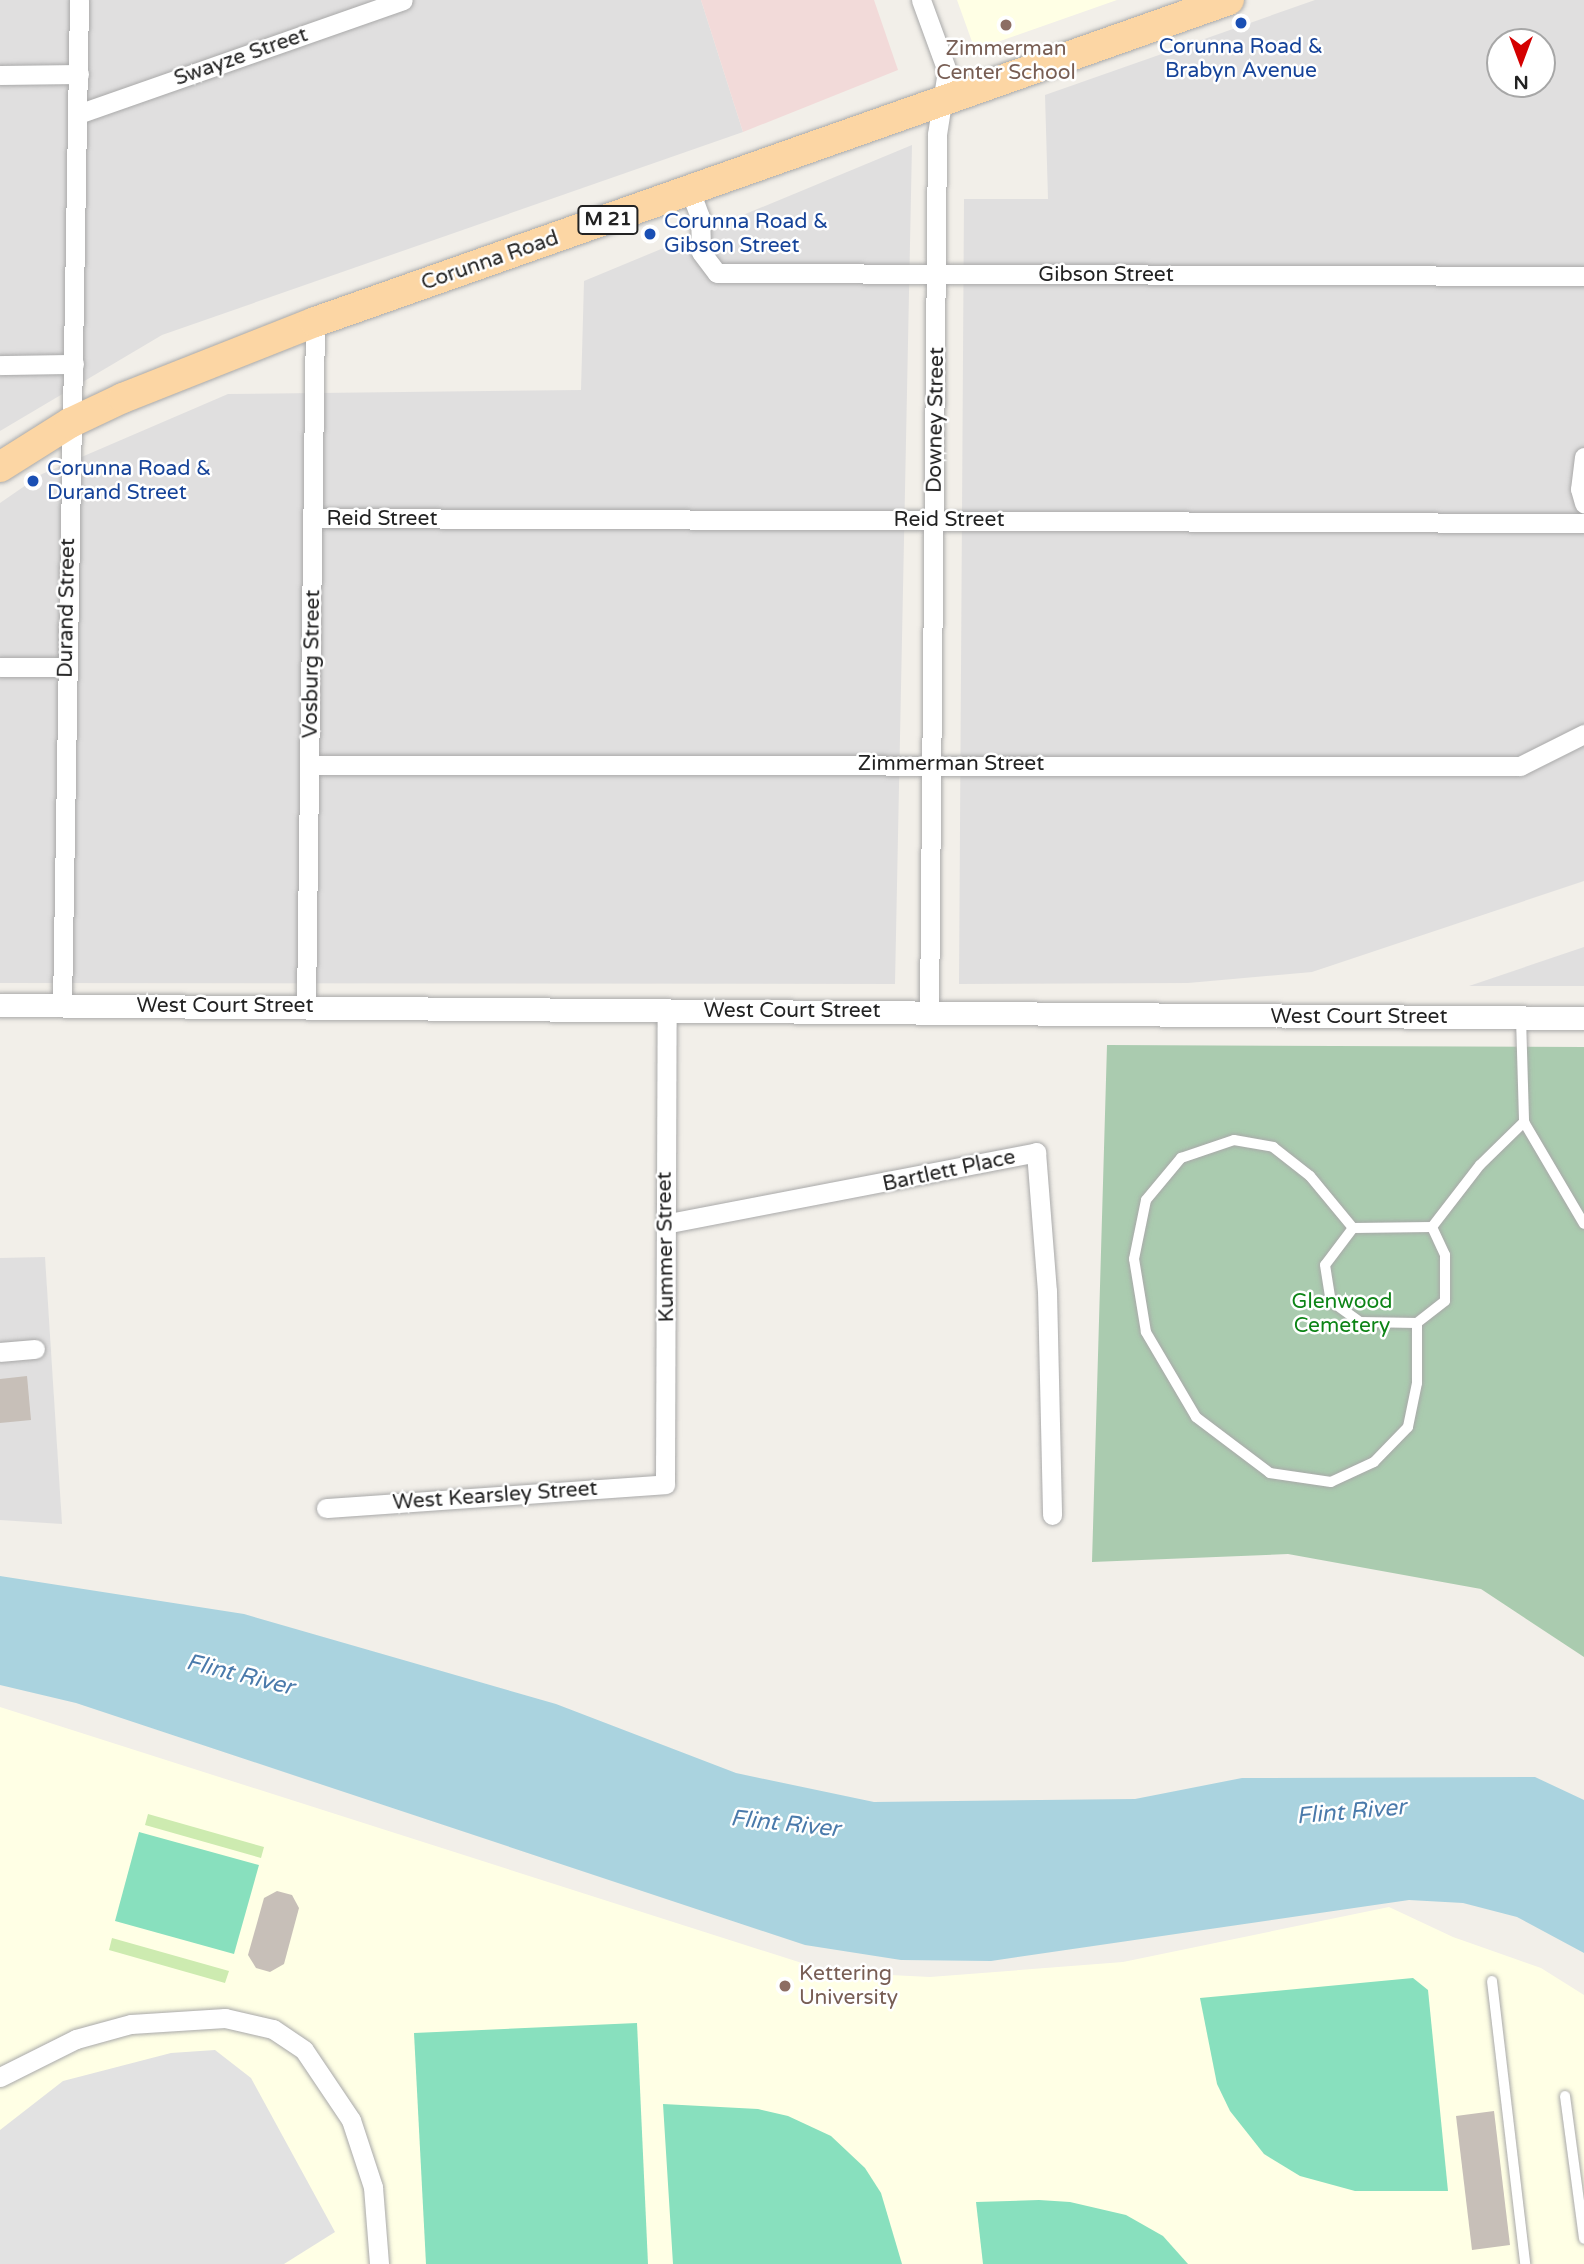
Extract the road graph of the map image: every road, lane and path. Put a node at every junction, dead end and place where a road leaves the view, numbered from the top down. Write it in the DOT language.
graph roads {
  1 [pos="79,0"];
  2 [pos="403,0"];
  3 [pos="921,0"];
  4 [pos="1229,0"];
  5 [pos="79,74"];
  6 [pos="0,75"];
  7 [pos="942,101"];
  8 [pos="79,114"];
  9 [pos="690,191"];
  10 [pos="939,274"];
  11 [pos="1584,276"];
  12 [pos="316,322"];
  13 [pos="74,364"];
  14 [pos="0,365"];
  15 [pos="70,423"];
  16 [pos="1584,457"];
  17 [pos="0,467"];
  18 [pos="1584,503"];
  19 [pos="313,518"];
  20 [pos="935,519"];
  21 [pos="1584,523"];
  22 [pos="0,667"];
  23 [pos="67,667"];
  24 [pos="1584,734"];
  25 [pos="932,764"];
  26 [pos="311,765"];
  27 [pos="0,1005"];
  28 [pos="62,1006"];
  29 [pos="306,1006"];
  30 [pos="667,1010"];
  31 [pos="929,1012"];
  32 [pos="1521,1017"];
  33 [pos="1584,1018"];
  34 [pos="1524,1122"];
  35 [pos="669,1223"];
  36 [pos="1584,1224"];
  37 [pos="1432,1227"];
  38 [pos="1353,1228"];
  39 [pos="1417,1323"];
  40 [pos="35,1349"];
  41 [pos="0,1352"];
  42 [pos="665,1485"];
  43 [pos="326,1508"];
  44 [pos="1052,1515"];
  45 [pos="1492,1981"];
  46 [pos="0,2077"];
  47 [pos="1565,2096"];
  48 [pos="1578,2154"];
  49 [pos="1584,2239"];
  50 [pos="379,2264"];
  51 [pos="1525,2264"];
  1 -- 5 [label="street, Durand Street"];
  2 -- 8 [label="street, Swayze Street"];
  3 -- 7 [label="street, Downey Street"];
  4 -- 7 [label="main road, Corunna Road / M 21"];
  5 -- 6 [label="street"];
  5 -- 8 [label="street, Durand Street"];
  7 -- 9 [label="main road, Corunna Road / M 21"];
  7 -- 10 [label="street, Downey Street"];
  8 -- 13 [label="street, Durand Street"];
  9 -- 10 [label="street, Gibson Street"];
  9 -- 12 [label="main road, Corunna Road / M 21"];
  10 -- 11 [label="street, Gibson Street"];
  10 -- 20 [label="street, Downey Street"];
  12 -- 15 [label="main road, Corunna Road / M 21"];
  12 -- 19 [label="street, Vosburg Street"];
  13 -- 14 [label="street"];
  13 -- 15 [label="street, Durand Street"];
  15 -- 17 [label="main road, Corunna Road / M 21"];
  15 -- 23 [label="street, Durand Street"];
  16 -- 18 [label="street"];
  19 -- 20 [label="street, Reid Street"];
  19 -- 26 [label="street, Vosburg Street"];
  20 -- 21 [label="street, Reid Street"];
  20 -- 25 [label="street, Downey Street"];
  22 -- 23 [label="street"];
  23 -- 28 [label="street, Durand Street"];
  24 -- 25 [label="street, Zimmerman Street"];
  25 -- 26 [label="street, Zimmerman Street"];
  25 -- 31 [label="street, Downey Street"];
  26 -- 29 [label="street, Vosburg Street"];
  27 -- 28 [label="street, West Court Street"];
  28 -- 29 [label="street, West Court Street"];
  29 -- 30 [label="street, West Court Street"];
  30 -- 31 [label="street, West Court Street"];
  30 -- 35 [label="street, Kummer Street"];
  31 -- 32 [label="street, West Court Street"];
  32 -- 33 [label="street, West Court Street"];
  32 -- 34 [label="lane"];
  34 -- 36 [label="lane"];
  34 -- 37 [label="lane"];
  35 -- 42 [label="street, Kummer Street"];
  35 -- 44 [label="street, Bartlett Place"];
  37 -- 38 [label="lane"];
  37 -- 39 [label="lane"];
  38 -- 39 [label="lane"];
  38 -- 39 [label="lane"];
  40 -- 41 [label="street"];
  42 -- 43 [label="street, West Kearsley Street"];
  45 -- 51 [label="lane"];
  46 -- 50 [label="street"];
  47 -- 48 [label="lane"];
  48 -- 49 [label="lane"];
}
